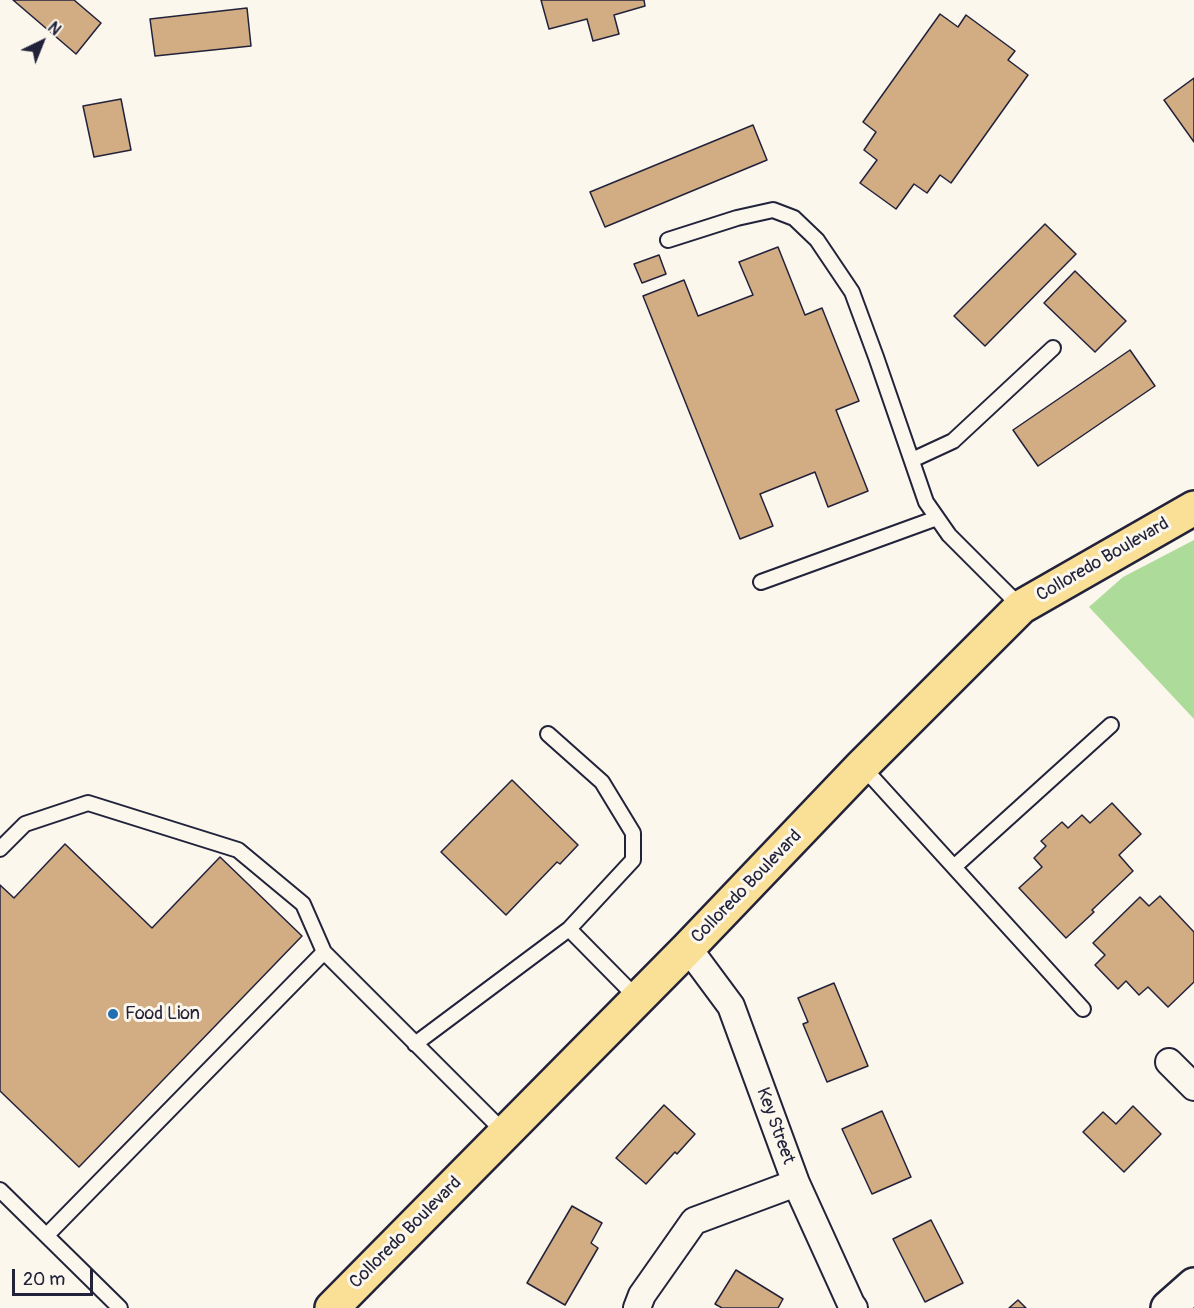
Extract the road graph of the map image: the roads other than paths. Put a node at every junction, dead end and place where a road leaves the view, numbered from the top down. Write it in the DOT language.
graph roads {
  1 [pos="668,240"];
  2 [pos="1053,348"];
  3 [pos="912,460"];
  4 [pos="1194,508"];
  5 [pos="937,518"];
  6 [pos="761,582"];
  7 [pos="1020,607"];
  8 [pos="1111,725"];
  9 [pos="548,734"];
  10 [pos="862,766"];
  11 [pos="0,849"];
  12 [pos="954,867"];
  13 [pos="569,929"];
  14 [pos="688,948"];
  15 [pos="324,952"];
  16 [pos="638,999"];
  17 [pos="1083,1009"];
  18 [pos="415,1044"];
  19 [pos="1169,1062"];
  20 [pos="1194,1087"];
  21 [pos="505,1133"];
  22 [pos="796,1183"];
  23 [pos="0,1190"];
  24 [pos="47,1235"];
  25 [pos="1194,1285"];
  26 [pos="120,1308"];
  27 [pos="332,1308"];
  28 [pos="637,1308"];
  29 [pos="854,1308"];
  30 [pos="1168,1308"];
  1 -- 3 [label="lane"];
  2 -- 3 [label="lane"];
  3 -- 5 [label="lane"];
  4 -- 7 [label="highway, Colloredo Boulevard"];
  5 -- 6 [label="lane"];
  5 -- 7 [label="lane"];
  7 -- 10 [label="highway, Colloredo Boulevard"];
  8 -- 12 [label="lane"];
  9 -- 13 [label="lane"];
  10 -- 12 [label="lane"];
  10 -- 14 [label="highway, Colloredo Boulevard"];
  11 -- 15 [label="lane"];
  12 -- 17 [label="lane"];
  13 -- 16 [label="lane"];
  13 -- 18 [label="lane"];
  14 -- 16 [label="highway, Colloredo Boulevard"];
  14 -- 22 [label="street, Key Street"];
  15 -- 18 [label="lane"];
  15 -- 24 [label="lane"];
  16 -- 21 [label="highway, Colloredo Boulevard"];
  18 -- 21 [label="lane"];
  19 -- 20 [label="street"];
  21 -- 27 [label="highway, Colloredo Boulevard"];
  22 -- 28 [label="street"];
  22 -- 29 [label="street, Key Street"];
  23 -- 24 [label="lane"];
  24 -- 26 [label="lane"];
  25 -- 30 [label="street"];
}
